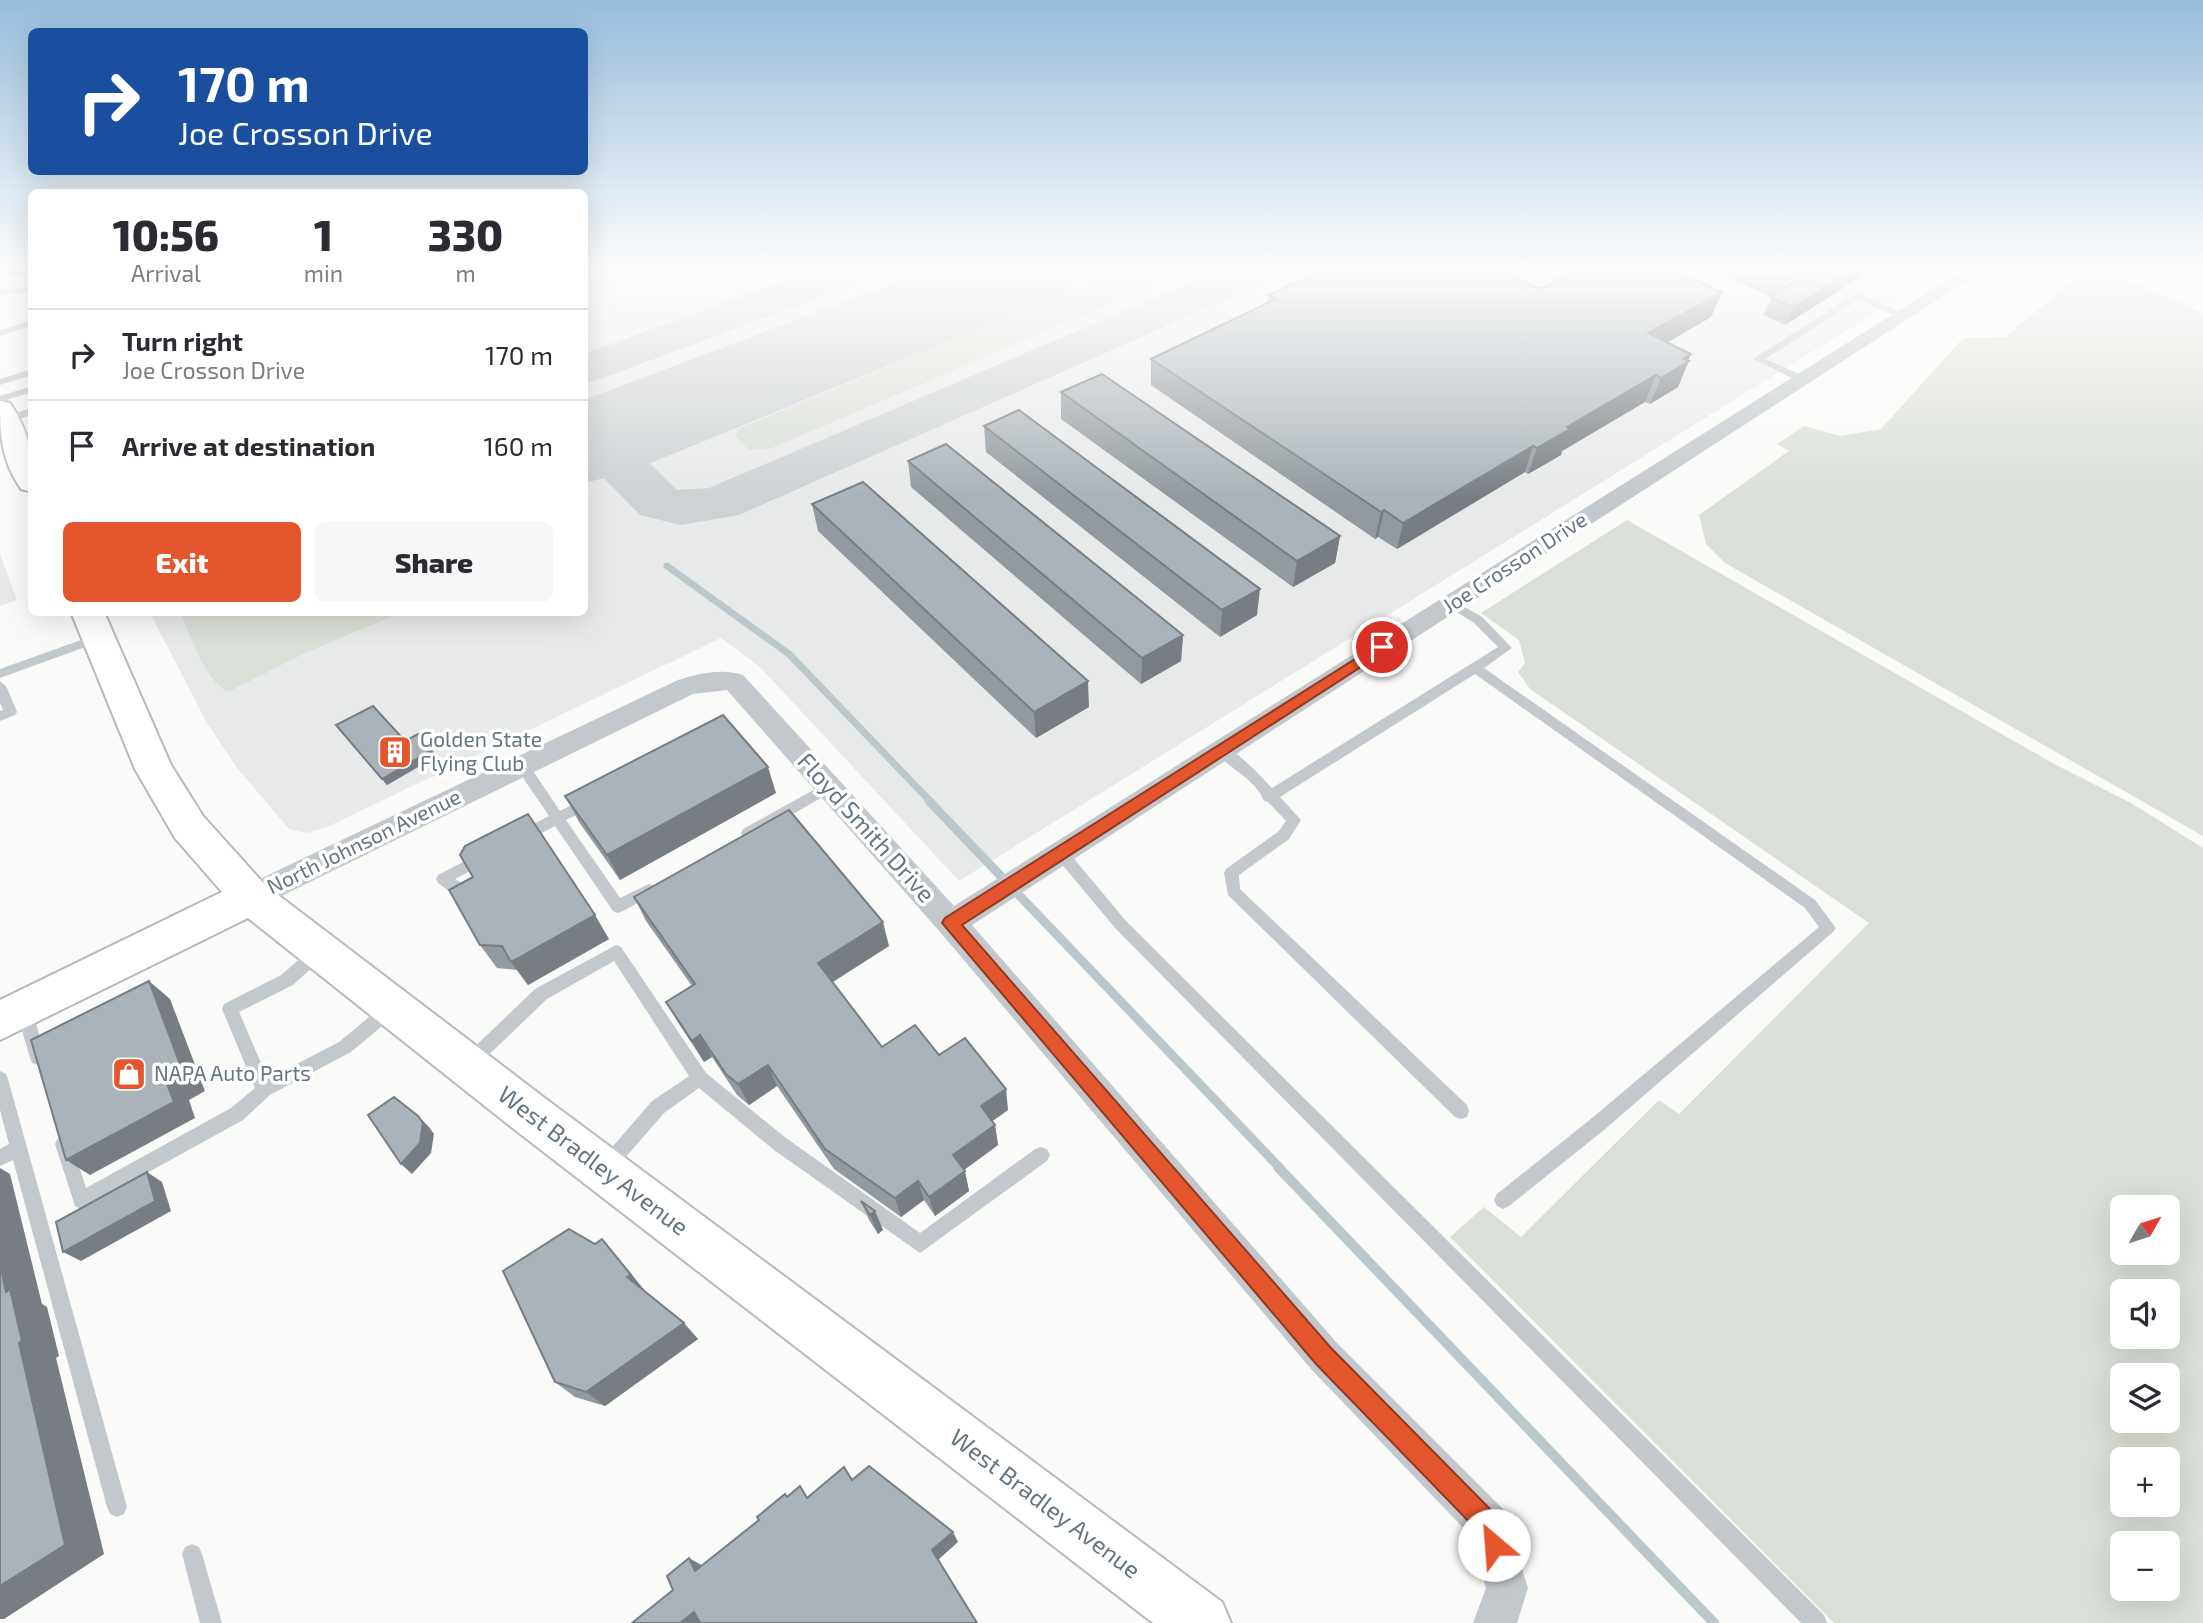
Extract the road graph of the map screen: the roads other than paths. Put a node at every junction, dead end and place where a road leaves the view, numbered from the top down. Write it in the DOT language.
graph roads {
  1 [pos="1777,347"];
  2 [pos="1854,347"];
  3 [pos="28,373"];
  4 [pos="1802,379"];
  5 [pos="0,382"];
  6 [pos="28,393"];
  7 [pos="9,410"];
  8 [pos="28,467"];
  9 [pos="1451,603"];
  10 [pos="92,625"];
  11 [pos="1476,667"];
  12 [pos="0,674"];
  13 [pos="734,681"];
  14 [pos="0,686"];
  15 [pos="0,716"];
  16 [pos="1220,749"];
  17 [pos="522,766"];
  18 [pos="828,787"];
  19 [pos="606,793"];
  20 [pos="1269,797"];
  21 [pos="558,818"];
  22 [pos="735,840"];
  23 [pos="1052,858"];
  24 [pos="665,880"];
  25 [pos="471,896"];
  26 [pos="251,897"];
  27 [pos="951,923"];
  28 [pos="321,951"];
  29 [pos="393,1007"];
  30 [pos="12,1015"];
  31 [pos="467,1065"];
  32 [pos="42,1072"];
  33 [pos="699,1078"];
  34 [pos="0,1079"];
  35 [pos="264,1090"];
  36 [pos="1461,1111"];
  37 [pos="58,1123"];
  38 [pos="19,1148"];
  39 [pos="1041,1155"];
  40 [pos="0,1158"];
  41 [pos="604,1170"];
  42 [pos="1503,1199"];
  43 [pos="117,1507"];
  44 [pos="191,1554"];
  45 [pos="211,1623"];
  46 [pos="1201,1623"];
  47 [pos="1495,1623"];
  48 [pos="1816,1623"];
  1 -- 4 [label="lane"];
  2 -- 4 [label="street, Joe Crosson Drive"];
  3 -- 5 [label="lane"];
  4 -- 9 [label="street, Joe Crosson Drive"];
  6 -- 7 [label="lane"];
  7 -- 8 [label="main road"];
  9 -- 11 [label="lane"];
  9 -- 16 [label="street, Joe Crosson Drive"];
  10 -- 12 [label="lane"];
  10 -- 26 [label="main road, West Bradley Avenue"];
  11 -- 20 [label="lane"];
  11 -- 42 [label="lane"];
  13 -- 17 [label="street, North Johnson Avenue"];
  13 -- 18 [label="street, Floyd Smith Drive"];
  14 -- 15 [label="lane"];
  16 -- 20 [label="lane"];
  16 -- 23 [label="street, Joe Crosson Drive"];
  17 -- 21 [label="lane"];
  17 -- 26 [label="street, North Johnson Avenue"];
  18 -- 22 [label="lane"];
  18 -- 27 [label="street, Floyd Smith Drive"];
  19 -- 21 [label="lane"];
  20 -- 36 [label="lane"];
  21 -- 24 [label="lane"];
  21 -- 25 [label="lane"];
  23 -- 27 [label="street, Joe Crosson Drive"];
  23 -- 48 [label="lane"];
  26 -- 28 [label="main road, West Bradley Avenue"];
  26 -- 30 [label="main road, North Johnson Avenue"];
  27 -- 47 [label="street, Floyd Smith Drive"];
  28 -- 29 [label="main road, West Bradley Avenue"];
  28 -- 35 [label="lane"];
  29 -- 31 [label="main road, West Bradley Avenue"];
  29 -- 35 [label="lane"];
  30 -- 32 [label="lane"];
  31 -- 33 [label="lane"];
  31 -- 41 [label="main road, West Bradley Avenue"];
  33 -- 39 [label="lane"];
  33 -- 41 [label="lane"];
  34 -- 38 [label="lane"];
  35 -- 37 [label="lane"];
  38 -- 40 [label="lane"];
  38 -- 43 [label="lane"];
  41 -- 46 [label="main road, West Bradley Avenue"];
  44 -- 45 [label="lane"];
}
